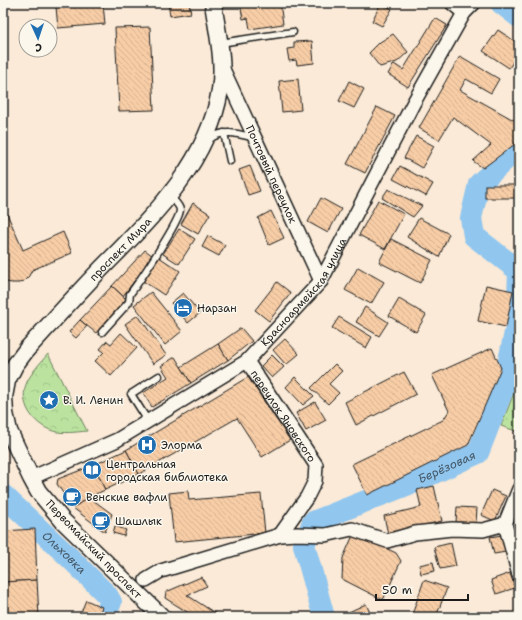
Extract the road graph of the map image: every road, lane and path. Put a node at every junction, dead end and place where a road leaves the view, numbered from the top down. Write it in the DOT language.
graph roads {
  1 [pos="213,3"];
  2 [pos="452,3"];
  3 [pos="474,3"];
  4 [pos="464,13"];
  5 [pos="293,32"];
  6 [pos="218,43"];
  7 [pos="222,67"];
  8 [pos="224,133"];
  9 [pos="255,139"];
  10 [pos="200,149"];
  11 [pos="230,161"];
  12 [pos="169,195"];
  13 [pos="321,281"];
  14 [pos="102,332"];
  15 [pos="247,360"];
  16 [pos="159,376"];
  17 [pos="148,421"];
  18 [pos="31,478"];
  19 [pos="519,489"];
  20 [pos="505,524"];
  21 [pos="280,535"];
  22 [pos="519,575"];
  23 [pos="146,580"];
  24 [pos="162,617"];
  1 -- 6 [label="street, проспект Мира"];
  2 -- 4 [label="street"];
  3 -- 4 [label="street, Красноармейская улица"];
  4 -- 13 [label="street, Красноармейская улица"];
  5 -- 6 [label="lane"];
  6 -- 7 [label="street, проспект Мира"];
  7 -- 9 [label="street, Почтовый переулок"];
  7 -- 10 [label="street, проспект Мира"];
  8 -- 9 [label="lane"];
  8 -- 10 [label="lane"];
  8 -- 11 [label="lane"];
  9 -- 13 [label="street, Почтовый переулок"];
  10 -- 12 [label="street, проспект Мира"];
  12 -- 14 [label="lane"];
  12 -- 18 [label="street, проспект Мира"];
  13 -- 15 [label="street, Красноармейская улица"];
  15 -- 17 [label="street, Красноармейская улица"];
  15 -- 21 [label="street, переулок Яновского"];
  16 -- 17 [label="lane"];
  17 -- 18 [label="street, Красноармейская улица"];
  18 -- 24 [label="street, Первомайский проспект"];
  19 -- 20 [label="street"];
  20 -- 21 [label="street"];
  20 -- 22 [label="street"];
  21 -- 23 [label="street"];
}
